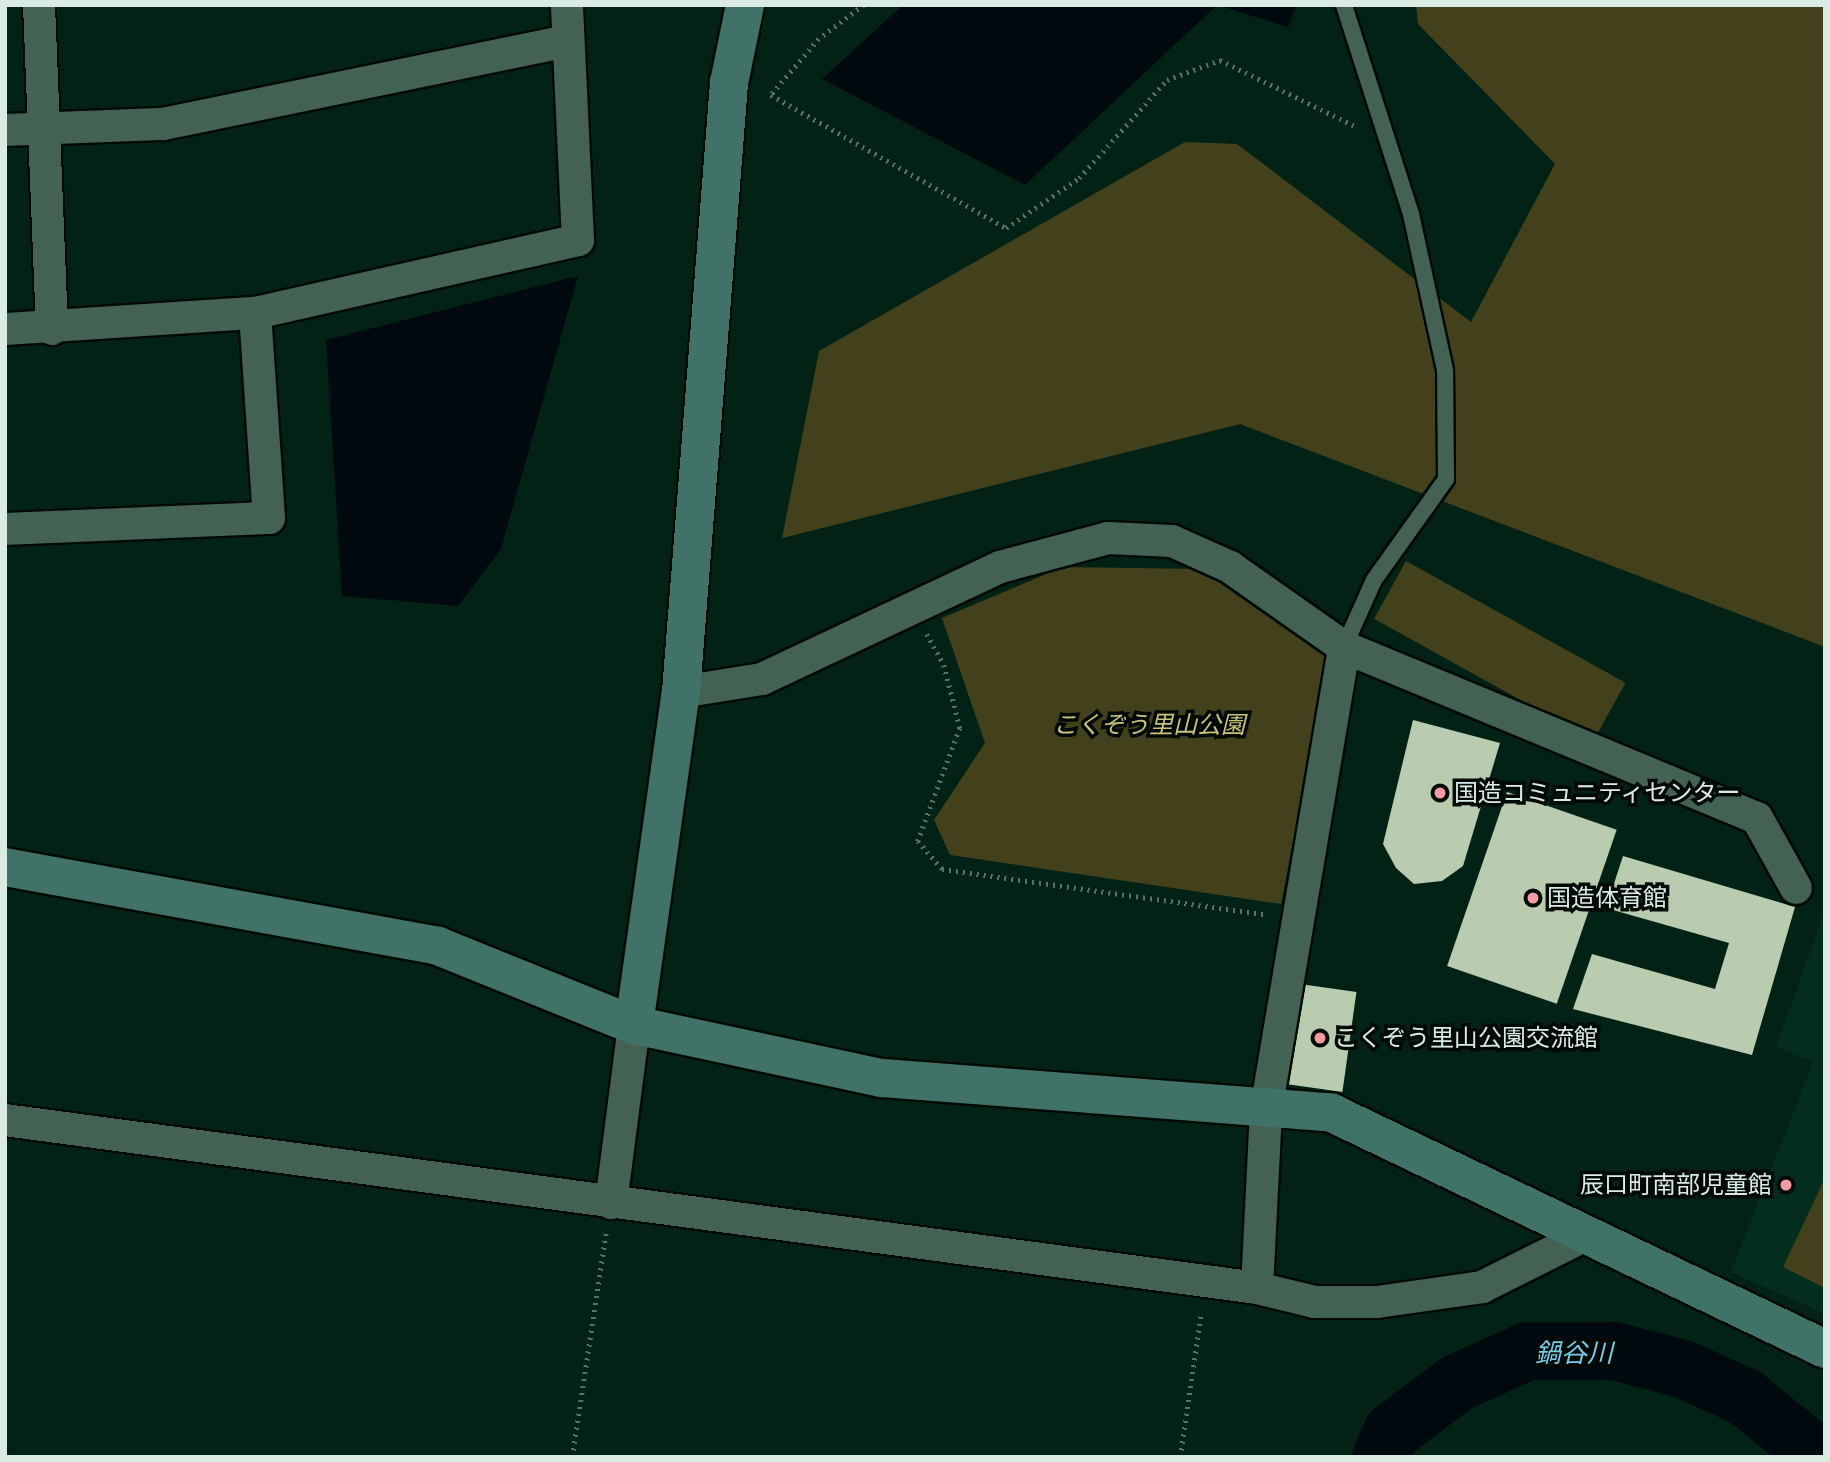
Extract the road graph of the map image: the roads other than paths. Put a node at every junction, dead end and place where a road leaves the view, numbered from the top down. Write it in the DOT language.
graph roads {
  1 [pos="40,5"];
  2 [pos="567,5"];
  3 [pos="746,5"];
  4 [pos="1344,5"];
  5 [pos="568,41"];
  6 [pos="5,130"];
  7 [pos="45,132"];
  8 [pos="255,313"];
  9 [pos="5,329"];
  10 [pos="52,329"];
  11 [pos="5,529"];
  12 [pos="1344,647"];
  13 [pos="681,692"];
  14 [pos="5,867"];
  15 [pos="1796,888"];
  16 [pos="634,1025"];
  17 [pos="1266,1110"];
  18 [pos="5,1120"];
  19 [pos="611,1203"];
  20 [pos="1582,1237"];
  21 [pos="1257,1288"];
  22 [pos="1825,1349"];
  1 -- 7 [label="street"];
  2 -- 5 [label="street"];
  3 -- 13 [label="street"];
  4 -- 12 [label="lane"];
  5 -- 7 [label="street"];
  5 -- 8 [label="street"];
  6 -- 7 [label="street"];
  7 -- 10 [label="street"];
  8 -- 10 [label="street"];
  8 -- 11 [label="street"];
  9 -- 10 [label="street"];
  12 -- 13 [label="street"];
  12 -- 15 [label="street"];
  12 -- 17 [label="street"];
  13 -- 16 [label="street"];
  14 -- 16 [label="street"];
  16 -- 17 [label="street"];
  16 -- 19 [label="street"];
  17 -- 20 [label="street"];
  17 -- 21 [label="street"];
  18 -- 19 [label="street"];
  19 -- 21 [label="street"];
  20 -- 21 [label="street"];
  20 -- 22 [label="street"];
}
